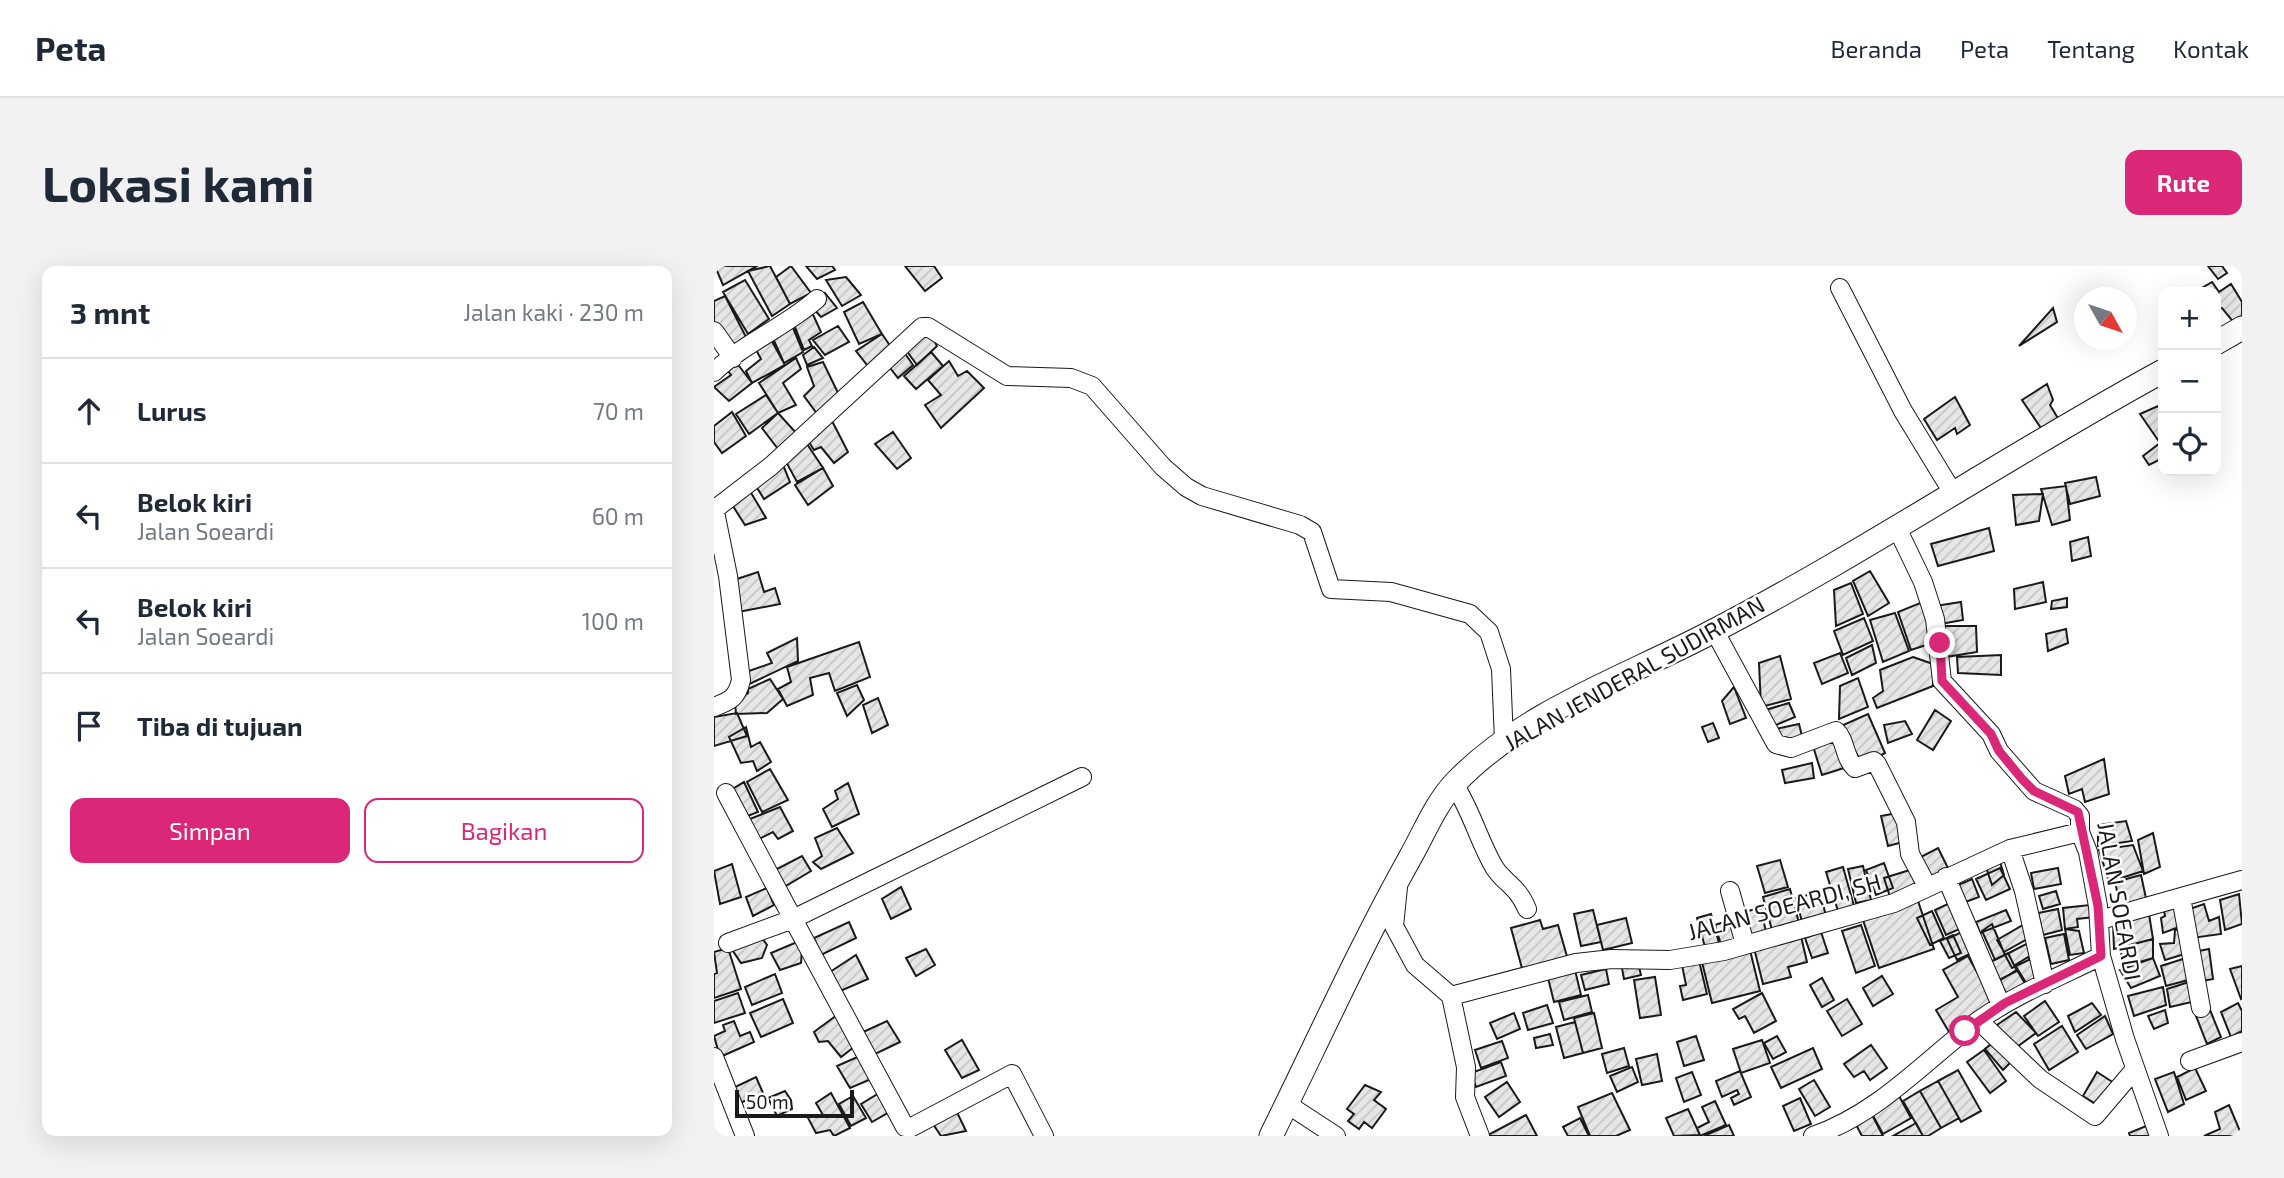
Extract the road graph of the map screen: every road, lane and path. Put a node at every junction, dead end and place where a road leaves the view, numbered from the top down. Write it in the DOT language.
graph roads {
  1 [pos="1840,288"];
  2 [pos="817,299"];
  3 [pos="2242,328"];
  4 [pos="714,331"];
  5 [pos="2221,340"];
  6 [pos="733,358"];
  7 [pos="714,372"];
  8 [pos="2158,374"];
  9 [pos="1953,493"];
  10 [pos="714,508"];
  11 [pos="1897,528"];
  12 [pos="1714,630"];
  13 [pos="714,707"];
  14 [pos="1504,741"];
  15 [pos="1082,777"];
  16 [pos="1454,784"];
  17 [pos="726,793"];
  18 [pos="2080,832"];
  19 [pos="2010,849"];
  20 [pos="1399,877"];
  21 [pos="1946,877"];
  22 [pos="2242,880"];
  23 [pos="1927,886"];
  24 [pos="1730,891"];
  25 [pos="2181,897"];
  26 [pos="1527,909"];
  27 [pos="793,919"];
  28 [pos="2100,920"];
  29 [pos="728,943"];
  30 [pos="1745,944"];
  31 [pos="2101,956"];
  32 [pos="2045,984"];
  33 [pos="1451,996"];
  34 [pos="2001,1005"];
  35 [pos="2201,1008"];
  36 [pos="1979,1021"];
  37 [pos="2242,1042"];
  38 [pos="714,1057"];
  39 [pos="2190,1061"];
  40 [pos="2135,1069"];
  41 [pos="1287,1104"];
  42 [pos="1821,1135"];
  43 [pos="745,1136"];
  44 [pos="1044,1136"];
  45 [pos="1271,1136"];
  46 [pos="1336,1136"];
  47 [pos="1480,1136"];
  48 [pos="2159,1136"];
  1 -- 9 [label="street"];
  2 -- 6 [label="street"];
  3 -- 5 [label="main road"];
  4 -- 6 [label="street"];
  6 -- 7 [label="street"];
  8 -- 9 [label="main road, JALAN JENDERAL SUDIRMAN"];
  9 -- 11 [label="main road, JALAN JENDERAL SUDIRMAN"];
  10 -- 13 [label="street"];
  10 -- 14 [label="street"];
  11 -- 12 [label="main road, JALAN JENDERAL SUDIRMAN"];
  11 -- 18 [label="street, JALAN SOEARDI"];
  12 -- 14 [label="main road, JALAN JENDERAL SUDIRMAN"];
  12 -- 23 [label="street"];
  14 -- 16 [label="main road, JALAN JENDERAL SUDIRMAN"];
  15 -- 27 [label="street"];
  16 -- 20 [label="main road, JALAN JENDERAL SUDIRMAN"];
  16 -- 26 [label="street"];
  17 -- 27 [label="street"];
  18 -- 19 [label="street, JALAN SOEARDI, SH"];
  18 -- 28 [label="street, JALAN SOEARDI"];
  19 -- 21 [label="street, JALAN SOEARDI, SH"];
  19 -- 32 [label="street"];
  20 -- 33 [label="street"];
  20 -- 41 [label="main road, JALAN JENDERAL SUDIRMAN"];
  21 -- 23 [label="street, JALAN SOEARDI, SH"];
  21 -- 34 [label="street"];
  22 -- 25 [label="street"];
  23 -- 30 [label="street, JALAN SOEARDI, SH"];
  24 -- 30 [label="street"];
  25 -- 28 [label="street"];
  25 -- 35 [label="street"];
  27 -- 29 [label="street"];
  27 -- 44 [label="street"];
  28 -- 31 [label="street, JALAN SOEARDI"];
  30 -- 33 [label="street, JALAN SOEARDI, SH"];
  31 -- 32 [label="street"];
  31 -- 40 [label="street, JALAN SOEARDI"];
  32 -- 34 [label="street"];
  33 -- 47 [label="street"];
  34 -- 36 [label="street"];
  36 -- 40 [label="street"];
  36 -- 42 [label="street"];
  37 -- 39 [label="street"];
  38 -- 43 [label="street"];
  40 -- 48 [label="street, JALAN SOEARDI"];
  41 -- 45 [label="main road, JALAN JENDERAL SUDIRMAN"];
  41 -- 46 [label="street"];
}
